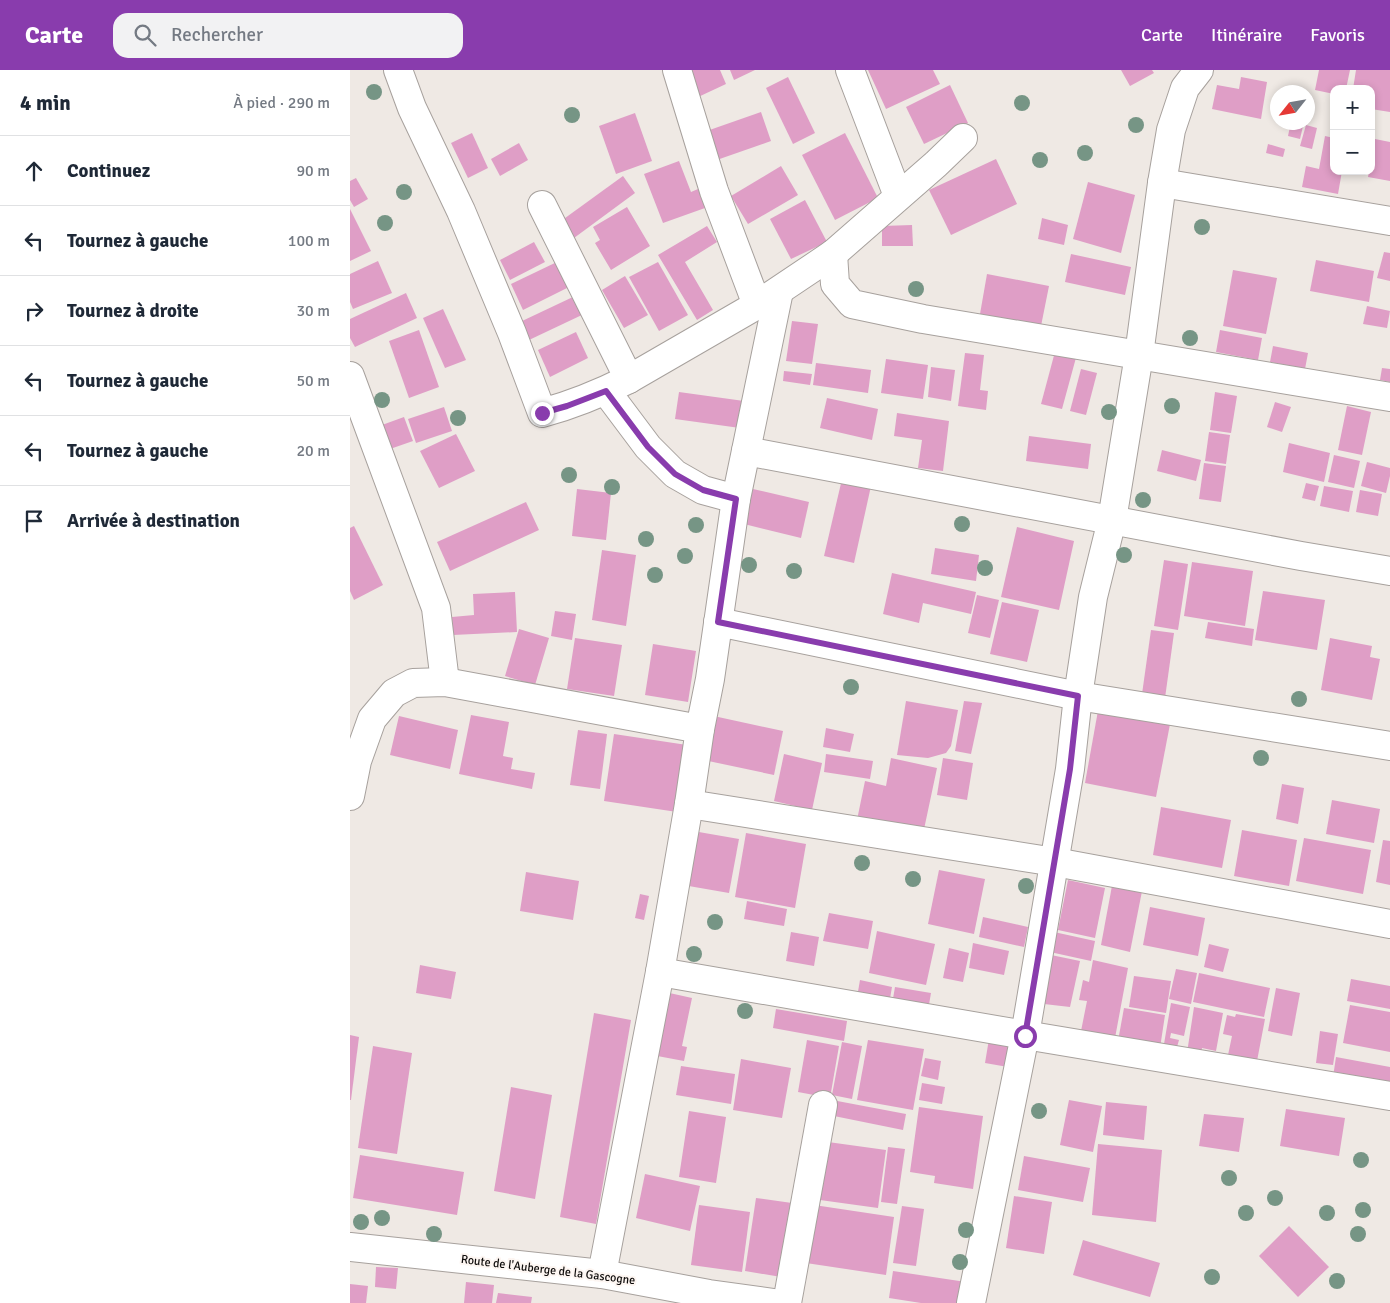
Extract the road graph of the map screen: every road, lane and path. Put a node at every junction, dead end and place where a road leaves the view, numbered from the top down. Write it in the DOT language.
graph roads {
  1 [pos="398,70"];
  2 [pos="677,70"];
  3 [pos="850,70"];
  4 [pos="1199,70"];
  5 [pos="963,138"];
  6 [pos="1162,183"];
  7 [pos="898,196"];
  8 [pos="542,205"];
  9 [pos="1390,221"];
  10 [pos="833,254"];
  11 [pos="768,298"];
  12 [pos="1139,355"];
  13 [pos="350,376"];
  14 [pos="630,379"];
  15 [pos="606,391"];
  16 [pos="1390,397"];
  17 [pos="746,450"];
  18 [pos="736,499"];
  19 [pos="1112,520"];
  20 [pos="1390,571"];
  21 [pos="718,622"];
  22 [pos="445,682"];
  23 [pos="1078,696"];
  24 [pos="700,729"];
  25 [pos="1390,746"];
  26 [pos="350,796"];
  27 [pos="689,804"];
  28 [pos="1055,862"];
  29 [pos="1390,924"];
  30 [pos="660,972"];
  31 [pos="1025,1036"];
  32 [pos="1390,1096"];
  33 [pos="823,1105"];
  34 [pos="350,1247"];
  35 [pos="602,1274"];
  36 [pos="774,1303"];
  37 [pos="787,1303"];
  38 [pos="971,1303"];
  1 -- 15 [label="street"];
  2 -- 11 [label="street"];
  3 -- 7 [label="street"];
  4 -- 6 [label="street"];
  5 -- 7 [label="street"];
  6 -- 9 [label="street"];
  6 -- 12 [label="street"];
  7 -- 10 [label="street"];
  8 -- 14 [label="street"];
  10 -- 11 [label="street"];
  10 -- 12 [label="street"];
  11 -- 14 [label="street"];
  11 -- 17 [label="street"];
  12 -- 16 [label="street"];
  12 -- 19 [label="street"];
  13 -- 22 [label="street"];
  14 -- 15 [label="street"];
  15 -- 18 [label="street"];
  17 -- 18 [label="street"];
  17 -- 19 [label="street"];
  18 -- 21 [label="street"];
  19 -- 20 [label="street"];
  19 -- 23 [label="street"];
  21 -- 23 [label="street"];
  21 -- 24 [label="street"];
  22 -- 24 [label="street"];
  22 -- 26 [label="street"];
  23 -- 25 [label="street"];
  23 -- 28 [label="street"];
  24 -- 27 [label="street"];
  27 -- 28 [label="street"];
  27 -- 30 [label="street"];
  28 -- 29 [label="street"];
  28 -- 31 [label="street"];
  30 -- 31 [label="street"];
  30 -- 35 [label="street"];
  31 -- 32 [label="street"];
  31 -- 38 [label="street"];
  33 -- 37 [label="street"];
  34 -- 35 [label="street, Route de l'Auberge de la Gascogne"];
  35 -- 36 [label="street, Route de l'Auberge de la Gascogne"];
}
